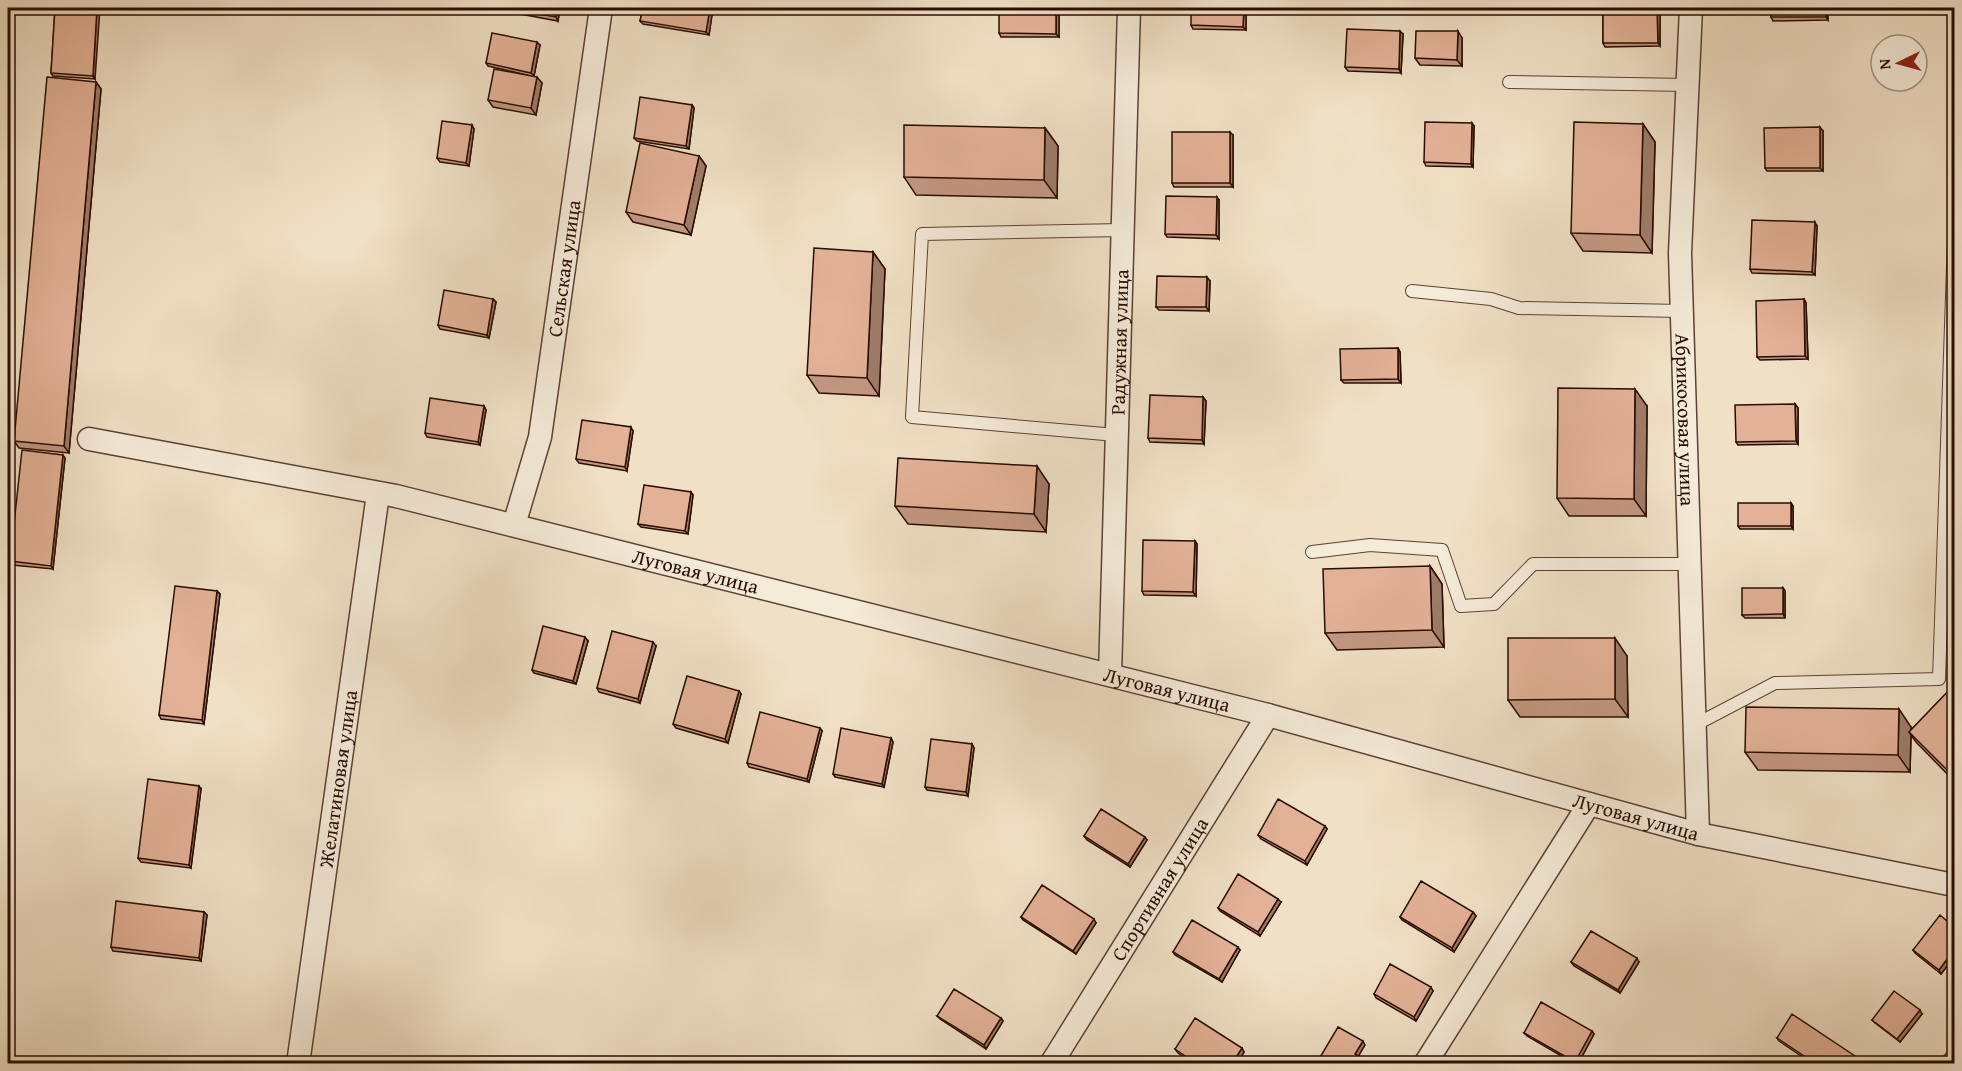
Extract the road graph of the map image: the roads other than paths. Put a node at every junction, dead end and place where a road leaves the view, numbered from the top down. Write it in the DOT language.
graph roads {
  1 [pos="601,8"];
  2 [pos="1129,8"];
  3 [pos="1691,8"];
  4 [pos="1509,82"];
  5 [pos="1688,85"];
  6 [pos="1122,230"];
  7 [pos="1954,237"];
  8 [pos="1412,291"];
  9 [pos="1682,311"];
  10 [pos="1116,435"];
  11 [pos="89,439"];
  12 [pos="1951,446"];
  13 [pos="378,494"];
  14 [pos="514,525"];
  15 [pos="1312,552"];
  16 [pos="1690,564"];
  17 [pos="1110,675"];
  18 [pos="1268,715"];
  19 [pos="1695,725"];
  20 [pos="1589,804"];
  21 [pos="1698,834"];
  22 [pos="1954,885"];
  23 [pos="298,1064"];
  24 [pos="1051,1064"];
  25 [pos="1425,1064"];
  1 -- 14 [label="street, Сельская улица"];
  2 -- 6 [label="street, Радужная улица"];
  3 -- 5 [label="street, Абрикосовая улица"];
  4 -- 5 [label="lane"];
  5 -- 9 [label="street, Абрикосовая улица"];
  6 -- 10 [label="street, Радужная улица"];
  6 -- 10 [label="lane"];
  7 -- 12 [label="lane"];
  8 -- 9 [label="lane"];
  9 -- 16 [label="street, Абрикосовая улица"];
  10 -- 17 [label="street, Радужная улица"];
  11 -- 13 [label="street, Луговая улица"];
  12 -- 19 [label="lane"];
  13 -- 14 [label="street, Луговая улица"];
  13 -- 23 [label="street, Желатиновая улица"];
  14 -- 17 [label="street, Луговая улица"];
  15 -- 16 [label="lane"];
  16 -- 19 [label="street, Абрикосовая улица"];
  17 -- 18 [label="street, Луговая улица"];
  18 -- 20 [label="street, Луговая улица"];
  18 -- 24 [label="street, Спортивная улица"];
  19 -- 21 [label="street, Абрикосовая улица"];
  20 -- 21 [label="street, Луговая улица"];
  20 -- 25 [label="street"];
  21 -- 22 [label="street, Луговая улица"];
}
